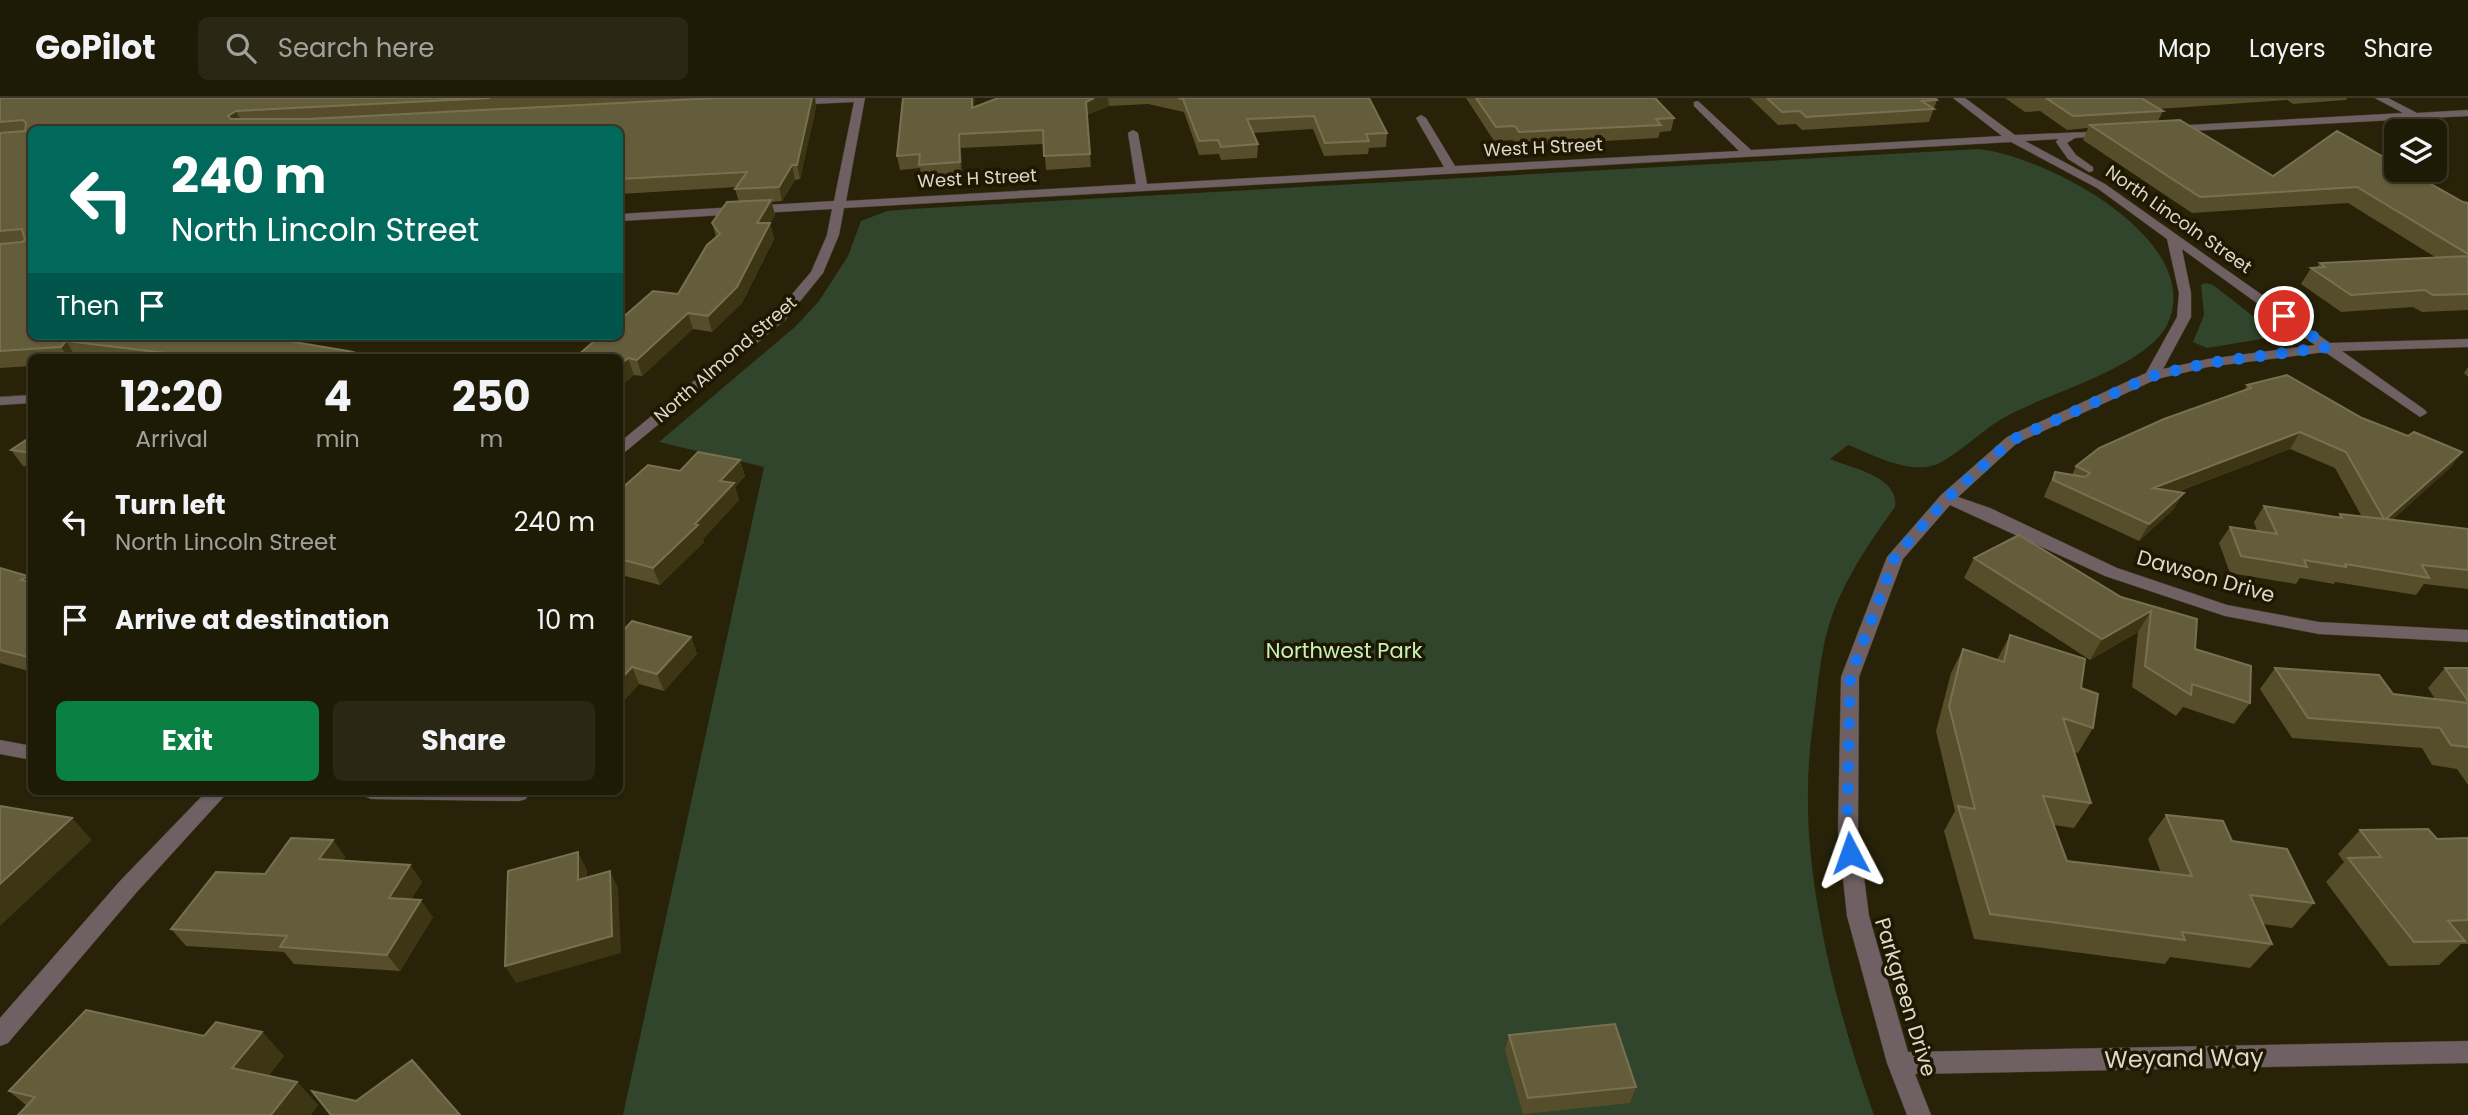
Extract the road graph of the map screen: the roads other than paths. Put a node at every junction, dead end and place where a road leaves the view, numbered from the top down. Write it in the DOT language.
graph roads {
  1 [pos="860,98"];
  2 [pos="1958,98"];
  3 [pos="2380,98"];
  4 [pos="780,102"];
  5 [pos="1698,104"];
  6 [pos="2468,113"];
  7 [pos="2416,116"];
  8 [pos="1421,118"];
  9 [pos="2154,130"];
  10 [pos="2127,132"];
  11 [pos="1133,133"];
  12 [pos="2073,135"];
  13 [pos="2012,138"];
  14 [pos="1747,152"];
  15 [pos="1451,169"];
  16 [pos="2101,186"];
  17 [pos="1142,187"];
  18 [pos="841,203"];
  19 [pos="623,217"];
  20 [pos="2174,238"];
  21 [pos="2468,343"];
  22 [pos="2328,347"];
  23 [pos="2152,376"];
  24 [pos="28,399"];
  25 [pos="0,401"];
  26 [pos="2420,413"];
  27 [pos="623,447"];
  28 [pos="1947,498"];
  29 [pos="2468,636"];
  30 [pos="0,747"];
  31 [pos="28,752"];
  32 [pos="215,795"];
  33 [pos="0,1035"];
  34 [pos="2468,1052"];
  35 [pos="1899,1063"];
  36 [pos="1919,1115"];
  1 -- 4 [label="street"];
  1 -- 18 [label="street, North Almond Street"];
  2 -- 13 [label="street, North Lincoln Street"];
  3 -- 7 [label="street"];
  5 -- 14 [label="street"];
  6 -- 7 [label="street"];
  7 -- 9 [label="street"];
  8 -- 15 [label="street"];
  10 -- 12 [label="street, West H Street"];
  11 -- 17 [label="street"];
  12 -- 13 [label="street, West H Street"];
  12 -- 16 [label="street"];
  13 -- 14 [label="street, West H Street"];
  13 -- 16 [label="street, North Lincoln Street"];
  14 -- 15 [label="street, West H Street"];
  15 -- 17 [label="street, West H Street"];
  16 -- 20 [label="street, North Lincoln Street"];
  17 -- 18 [label="street, West H Street"];
  18 -- 19 [label="street, West H Street"];
  18 -- 27 [label="street, North Almond Street"];
  20 -- 22 [label="street, North Lincoln Street"];
  20 -- 23 [label="street"];
  21 -- 22 [label="street"];
  22 -- 23 [label="street, Parkgreen Drive"];
  22 -- 26 [label="street, North Lincoln Street"];
  23 -- 28 [label="street, Parkgreen Drive"];
  24 -- 25 [label="street"];
  28 -- 29 [label="street, Dawson Drive"];
  28 -- 35 [label="street, Parkgreen Drive"];
  30 -- 31 [label="street"];
  32 -- 33 [label="street"];
  34 -- 35 [label="street, Weyand Way"];
  35 -- 36 [label="street, Parkgreen Drive"];
}
